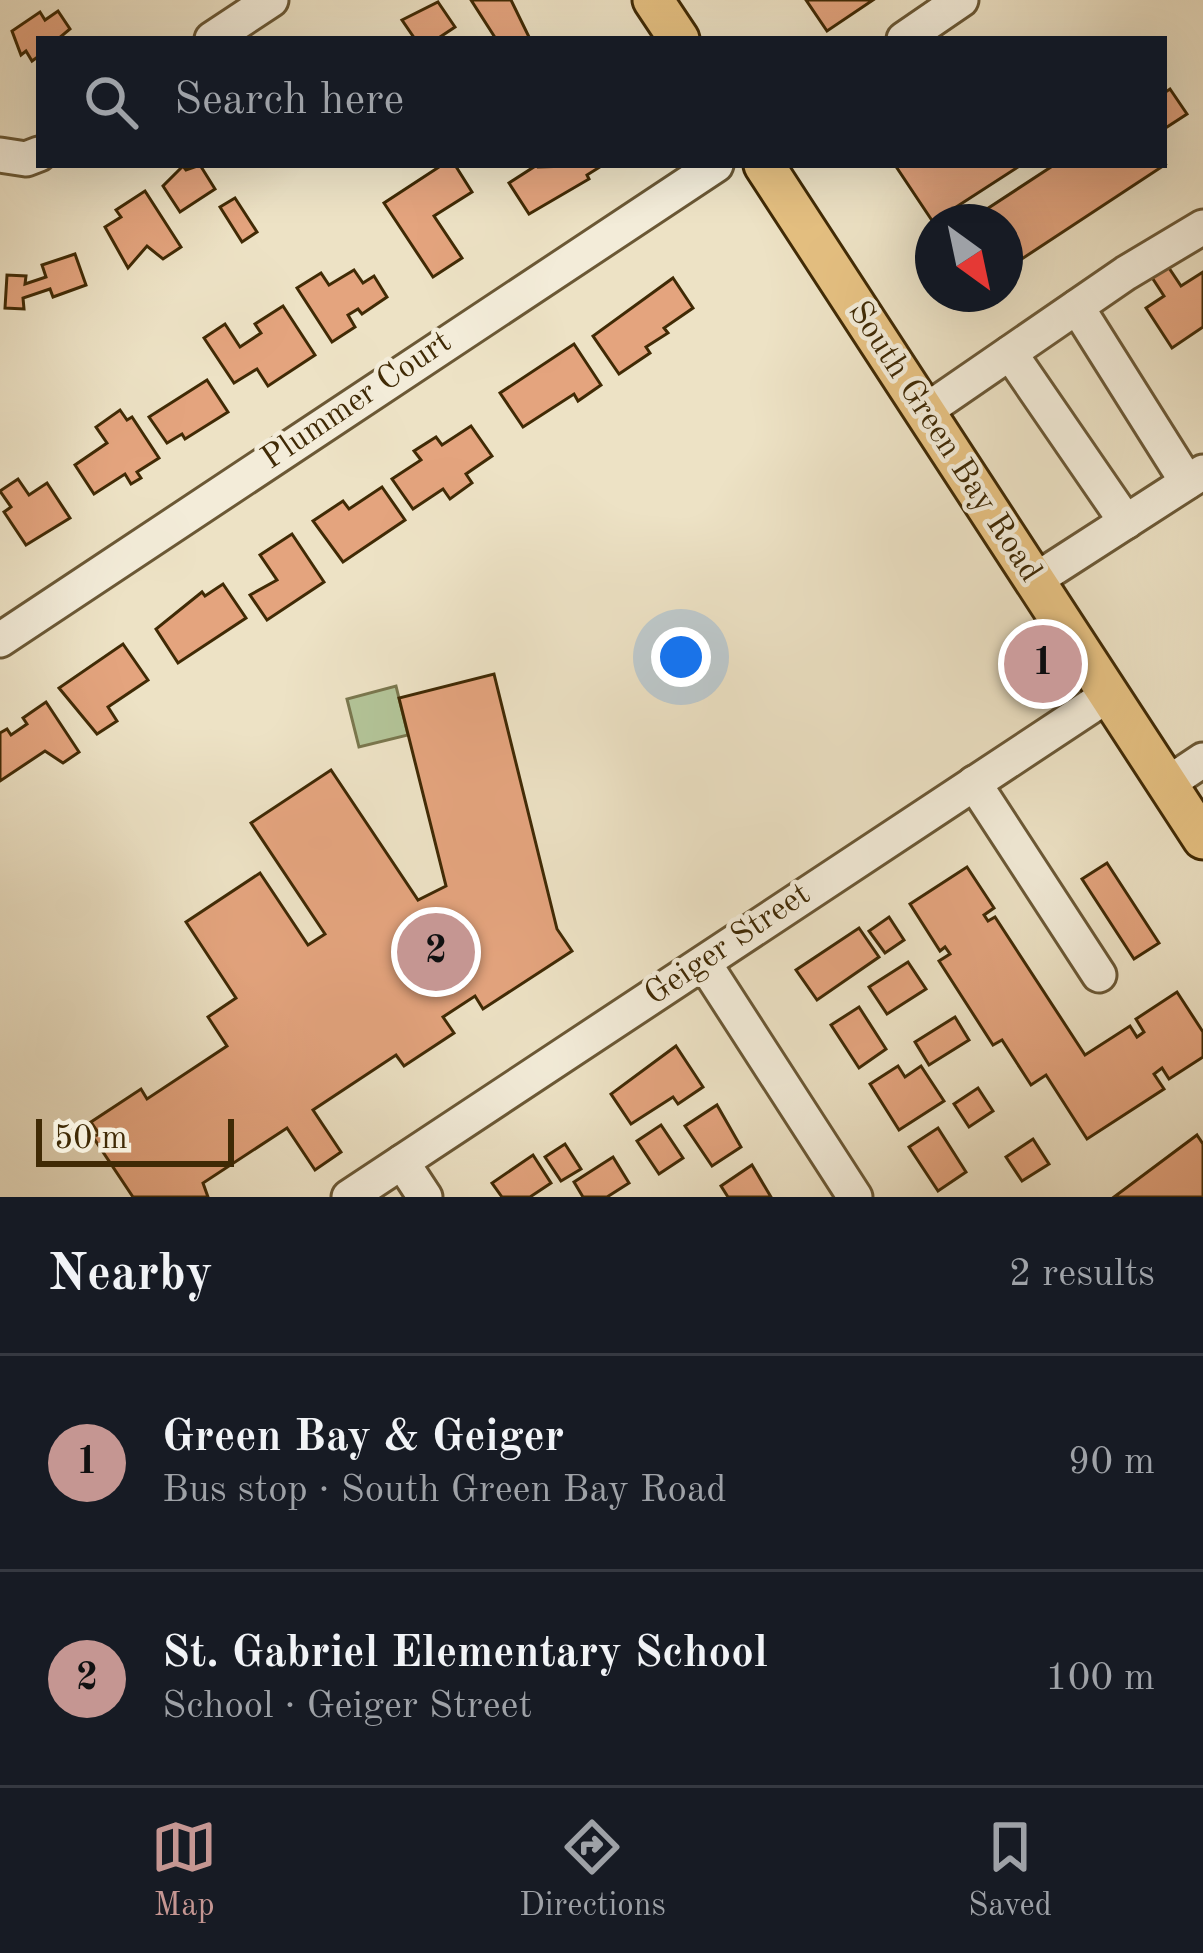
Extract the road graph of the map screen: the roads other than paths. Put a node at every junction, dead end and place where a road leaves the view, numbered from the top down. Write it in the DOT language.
graph roads {
  1 [pos="271,0"];
  2 [pos="653,0"];
  3 [pos="961,0"];
  4 [pos="217,36"];
  5 [pos="677,36"];
  6 [pos="908,36"];
  7 [pos="0,155"];
  8 [pos="36,155"];
  9 [pos="711,168"];
  10 [pos="766,168"];
  11 [pos="1203,227"];
  12 [pos="1077,307"];
  13 [pos="1010,353"];
  14 [pos="924,412"];
  15 [pos="1195,477"];
  16 [pos="1126,522"];
  17 [pos="1034,581"];
  18 [pos="0,640"];
  19 [pos="1108,694"];
  20 [pos="1203,760"];
  21 [pos="974,782"];
  22 [pos="1167,784"];
  23 [pos="1203,839"];
  24 [pos="704,963"];
  25 [pos="1099,975"];
  26 [pos="402,1162"];
  27 [pos="349,1197"];
  28 [pos="424,1197"];
  29 [pos="855,1197"];
  1 -- 4 [label="street"];
  2 -- 5 [label="main road"];
  3 -- 6 [label="street"];
  7 -- 8 [label="street"];
  9 -- 18 [label="street, Plummer Court"];
  10 -- 14 [label="main road, South Green Bay Road"];
  11 -- 12 [label="street"];
  12 -- 13 [label="street"];
  12 -- 15 [label="street"];
  13 -- 14 [label="street"];
  13 -- 16 [label="street"];
  14 -- 17 [label="main road, South Green Bay Road"];
  15 -- 16 [label="street"];
  16 -- 17 [label="street"];
  17 -- 19 [label="main road, South Green Bay Road"];
  19 -- 21 [label="street, Geiger Street"];
  19 -- 22 [label="main road, South Green Bay Road"];
  20 -- 22 [label="street"];
  21 -- 24 [label="street, Geiger Street"];
  21 -- 25 [label="street"];
  22 -- 23 [label="main road, South Green Bay Road"];
  24 -- 26 [label="street, Geiger Street"];
  24 -- 29 [label="street"];
  26 -- 27 [label="street, Geiger Street"];
  26 -- 28 [label="street"];
}
